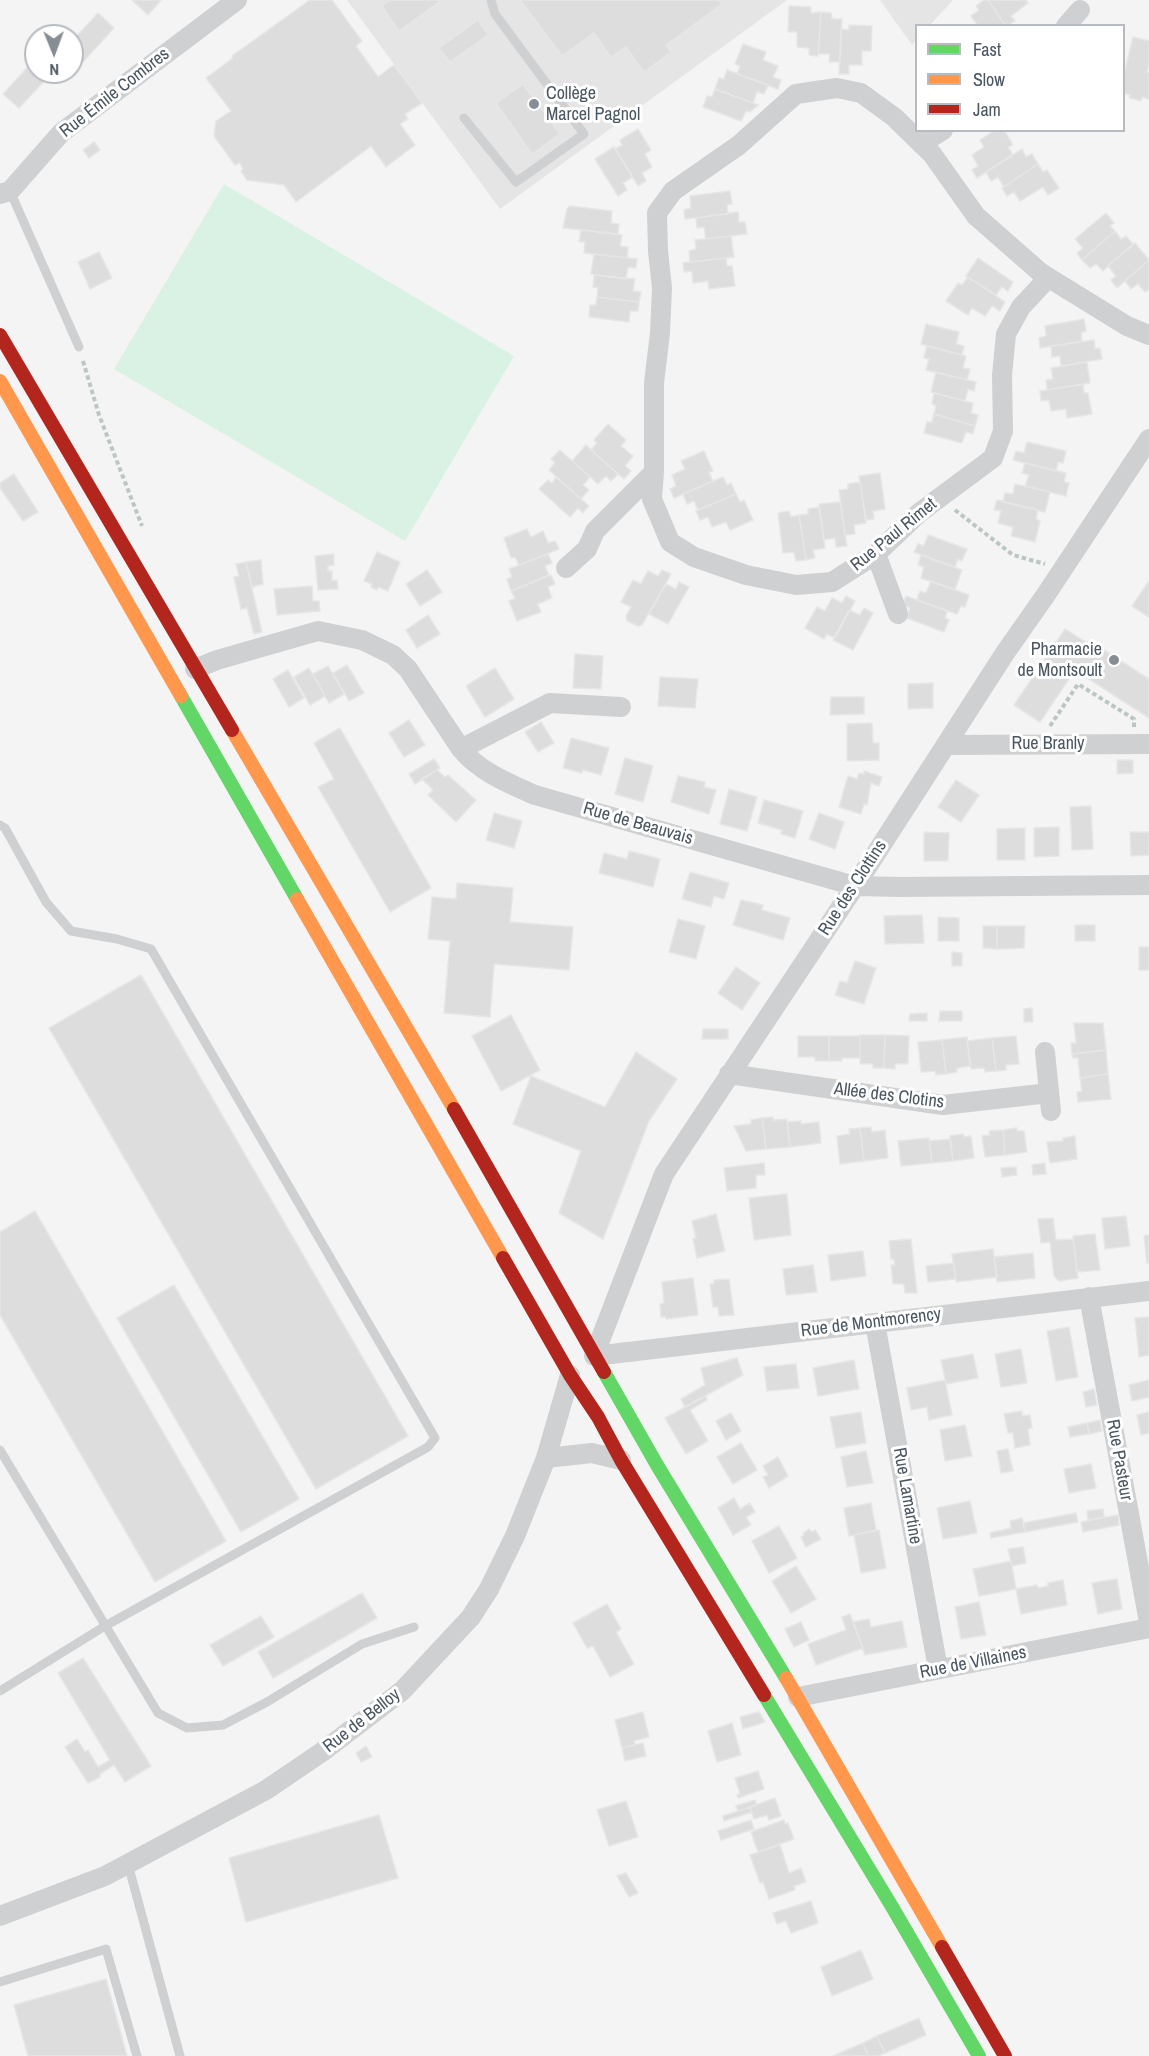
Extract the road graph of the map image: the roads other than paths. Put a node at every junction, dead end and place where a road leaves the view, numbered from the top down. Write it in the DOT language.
graph roads {
  1 [pos="237,0"];
  2 [pos="491,0"];
  3 [pos="1080,10"];
  4 [pos="1068,24"];
  5 [pos="464,118"];
  6 [pos="940,132"];
  7 [pos="921,144"];
  8 [pos="5,192"];
  9 [pos="1048,278"];
  10 [pos="0,335"];
  11 [pos="1149,335"];
  12 [pos="79,347"];
  13 [pos="0,381"];
  14 [pos="1149,439"];
  15 [pos="654,472"];
  16 [pos="876,554"];
  17 [pos="566,568"];
  18 [pos="898,614"];
  19 [pos="195,669"];
  20 [pos="621,707"];
  21 [pos="1141,744"];
  22 [pos="947,745"];
  23 [pos="461,749"];
  24 [pos="0,825"];
  25 [pos="1149,885"];
  26 [pos="855,886"];
  27 [pos="1045,1052"];
  28 [pos="729,1074"];
  29 [pos="1149,1291"];
  30 [pos="1089,1297"];
  31 [pos="875,1323"];
  32 [pos="582,1365"];
  33 [pos="564,1399"];
  34 [pos="586,1400"];
  35 [pos="0,1450"];
  36 [pos="546,1458"];
  37 [pos="621,1460"];
  38 [pos="657,1465"];
  39 [pos="1149,1622"];
  40 [pos="105,1626"];
  41 [pos="414,1627"];
  42 [pos="1149,1628"];
  43 [pos="938,1669"];
  44 [pos="0,1691"];
  45 [pos="798,1696"];
  46 [pos="128,1864"];
  47 [pos="0,1917"];
  48 [pos="0,1982"];
  49 [pos="137,2056"];
  50 [pos="180,2056"];
  51 [pos="979,2056"];
  52 [pos="1005,2056"];
  1 -- 8 [label="street, Rue Émile Combres"];
  2 -- 5 [label="lane"];
  3 -- 4 [label="street"];
  6 -- 7 [label="street"];
  7 -- 9 [label="street, Rue Paul Rimet"];
  7 -- 15 [label="street, Rue Paul Rimet"];
  8 -- 12 [label="lane"];
  9 -- 11 [label="street, Rue Paul Rimet"];
  9 -- 16 [label="street, Rue Paul Rimet"];
  10 -- 19 [label="street"];
  13 -- 32 [label="street"];
  14 -- 22 [label="street, Rue des Clottins"];
  15 -- 16 [label="street, Rue Paul Rimet"];
  15 -- 17 [label="street"];
  16 -- 18 [label="street"];
  19 -- 23 [label="street, Rue de Beauvais"];
  19 -- 32 [label="street"];
  20 -- 23 [label="street"];
  21 -- 22 [label="street, Rue Branly"];
  22 -- 26 [label="street, Rue des Clottins"];
  23 -- 26 [label="street, Rue de Beauvais"];
  24 -- 40 [label="lane"];
  25 -- 26 [label="street, Rue de Beauvais"];
  26 -- 28 [label="street, Rue des Clottins"];
  27 -- 28 [label="street, Allée des Clotins"];
  28 -- 32 [label="street, Rue des Clottins"];
  29 -- 30 [label="street, Rue de Montmorency"];
  30 -- 31 [label="street, Rue de Montmorency"];
  30 -- 39 [label="street, Rue Pasteur"];
  31 -- 32 [label="street, Rue de Montmorency"];
  31 -- 43 [label="street, Rue Lamartine"];
  32 -- 33 [label="street, Rue de Belloy"];
  32 -- 34 [label="street"];
  32 -- 38 [label="street"];
  33 -- 34 [label="street"];
  33 -- 36 [label="street, Rue de Belloy"];
  34 -- 37 [label="street"];
  34 -- 38 [label="street"];
  35 -- 40 [label="lane"];
  36 -- 37 [label="street"];
  36 -- 46 [label="street, Rue de Belloy"];
  37 -- 51 [label="street"];
  38 -- 45 [label="street"];
  40 -- 41 [label="lane"];
  40 -- 44 [label="lane"];
  42 -- 43 [label="street, Rue de Villaines"];
  43 -- 45 [label="street, Rue de Villaines"];
  45 -- 52 [label="street"];
  46 -- 47 [label="street, Rue de Belloy"];
  46 -- 50 [label="lane"];
  48 -- 49 [label="lane"];
}
